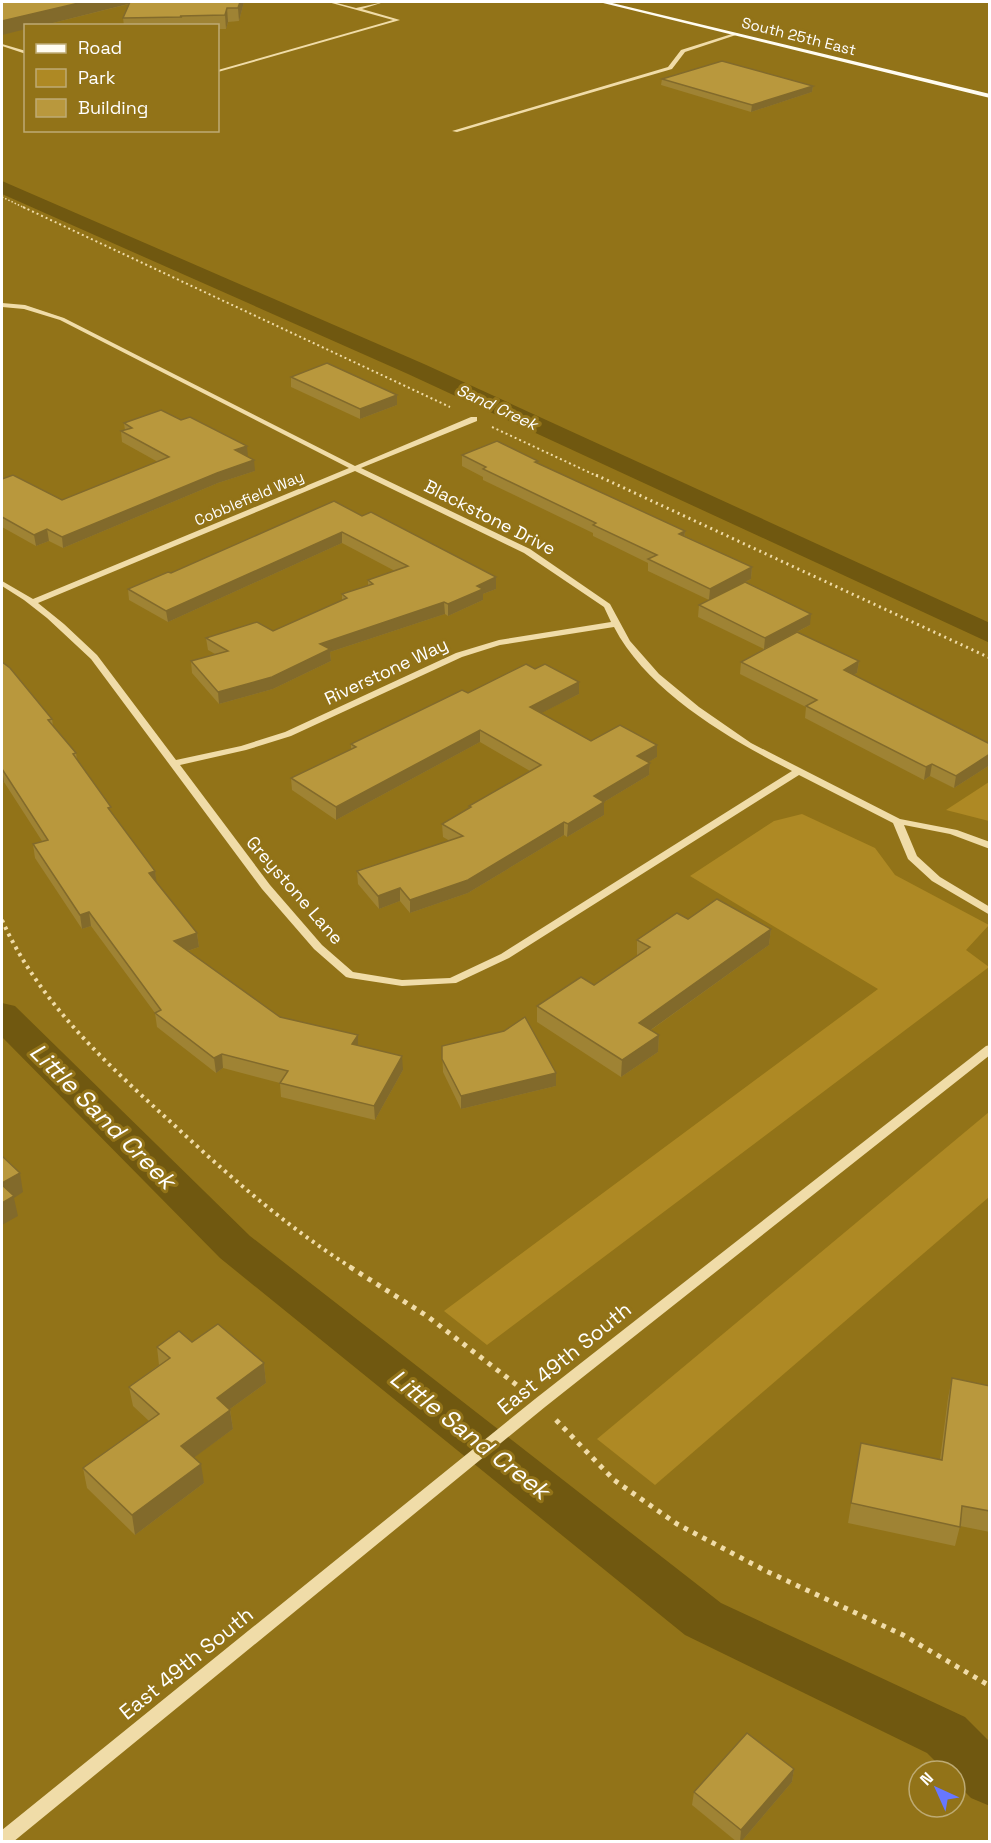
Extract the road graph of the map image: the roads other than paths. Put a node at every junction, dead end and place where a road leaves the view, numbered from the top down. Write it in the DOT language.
graph roads {
  1 [pos="330,2"];
  2 [pos="382,2"];
  3 [pos="602,2"];
  4 [pos="356,9"];
  5 [pos="736,34"];
  6 [pos="2,45"];
  7 [pos="24,51"];
  8 [pos="219,72"];
  9 [pos="990,96"];
  10 [pos="455,131"];
  11 [pos="2,305"];
  12 [pos="474,419"];
  13 [pos="355,468"];
  14 [pos="2,583"];
  15 [pos="33,602"];
  16 [pos="617,624"];
  17 [pos="173,764"];
  18 [pos="798,771"];
  19 [pos="897,821"];
  20 [pos="990,846"];
  21 [pos="990,912"];
  22 [pos="990,1049"];
  23 [pos="2,1840"];
  1 -- 4 [label="street"];
  2 -- 4 [label="street"];
  3 -- 5 [label="main road, South 25th East"];
  4 -- 8 [label="street"];
  5 -- 9 [label="main road, South 25th East"];
  5 -- 10 [label="street"];
  6 -- 7 [label="street"];
  11 -- 13 [label="street, Blackstone Drive"];
  12 -- 13 [label="street, Cobblefield Way"];
  13 -- 15 [label="street, Cobblefield Way"];
  13 -- 16 [label="street, Blackstone Drive"];
  14 -- 15 [label="street, Greystone Lane"];
  15 -- 17 [label="street, Greystone Lane"];
  16 -- 17 [label="street, Riverstone Way"];
  16 -- 18 [label="street, Blackstone Drive"];
  17 -- 18 [label="street, Greystone Lane"];
  18 -- 19 [label="street, Blackstone Drive"];
  19 -- 20 [label="street, Blackstone Drive"];
  19 -- 21 [label="street"];
  22 -- 23 [label="street, East 49th South"];
}
